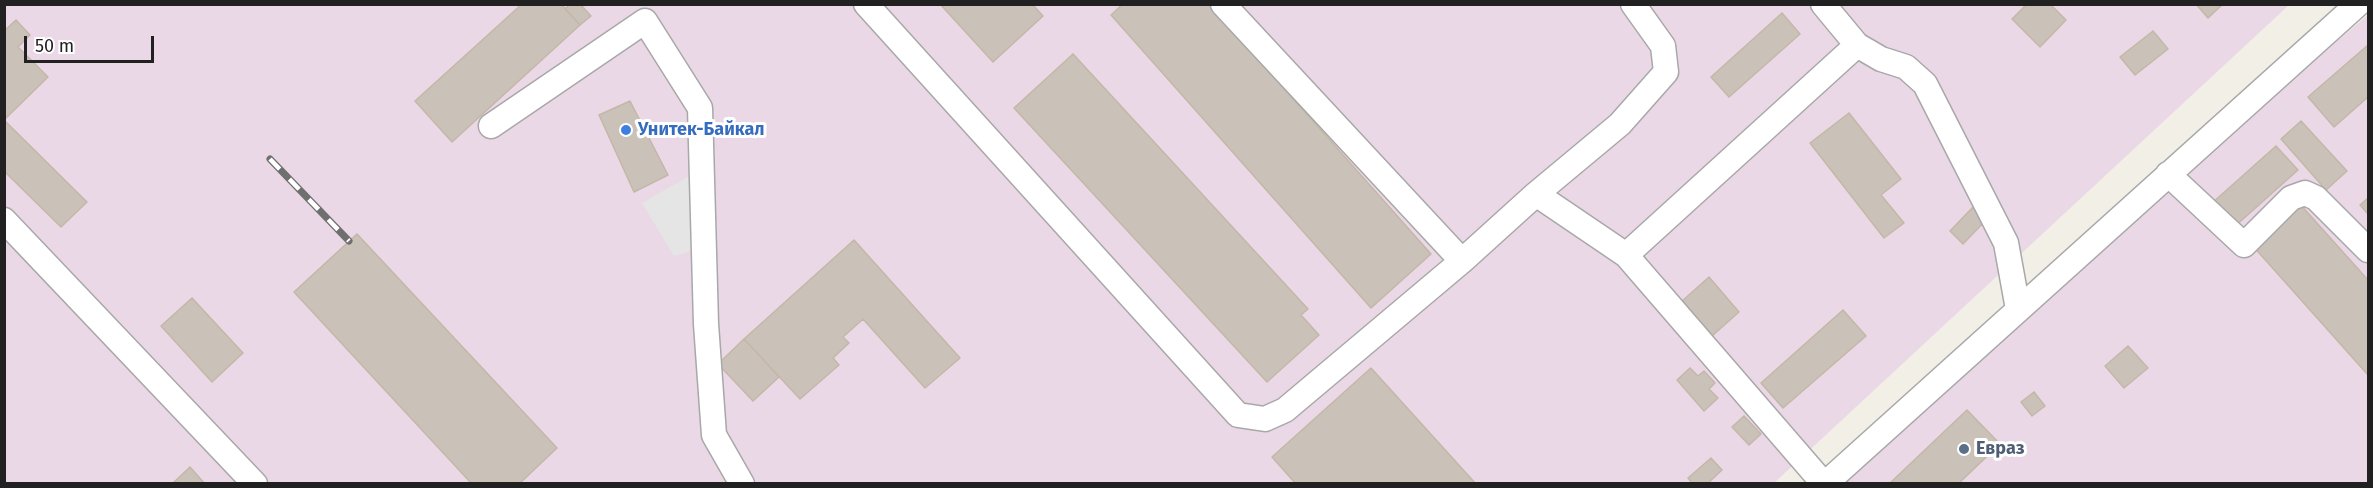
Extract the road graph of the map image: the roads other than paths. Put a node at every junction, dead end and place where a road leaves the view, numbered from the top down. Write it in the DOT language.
graph roads {
  1 [pos="866,4"];
  2 [pos="1223,4"];
  3 [pos="1634,4"];
  4 [pos="1823,4"];
  5 [pos="2358,4"];
  6 [pos="1857,45"];
  7 [pos="491,126"];
  8 [pos="2168,174"];
  9 [pos="1536,195"];
  10 [pos="4,220"];
  11 [pos="2368,250"];
  12 [pos="1626,255"];
  13 [pos="1462,261"];
  14 [pos="2018,309"];
  15 [pos="255,483"];
  16 [pos="742,483"];
  17 [pos="1824,483"];
  1 -- 13 [label="street"];
  2 -- 13 [label="street"];
  3 -- 9 [label="street"];
  4 -- 6 [label="street"];
  5 -- 8 [label="street"];
  6 -- 12 [label="street"];
  6 -- 14 [label="street"];
  7 -- 16 [label="street"];
  8 -- 11 [label="street"];
  8 -- 14 [label="street"];
  9 -- 12 [label="street"];
  9 -- 13 [label="street"];
  10 -- 15 [label="street"];
  12 -- 17 [label="street"];
  14 -- 17 [label="street"];
}
